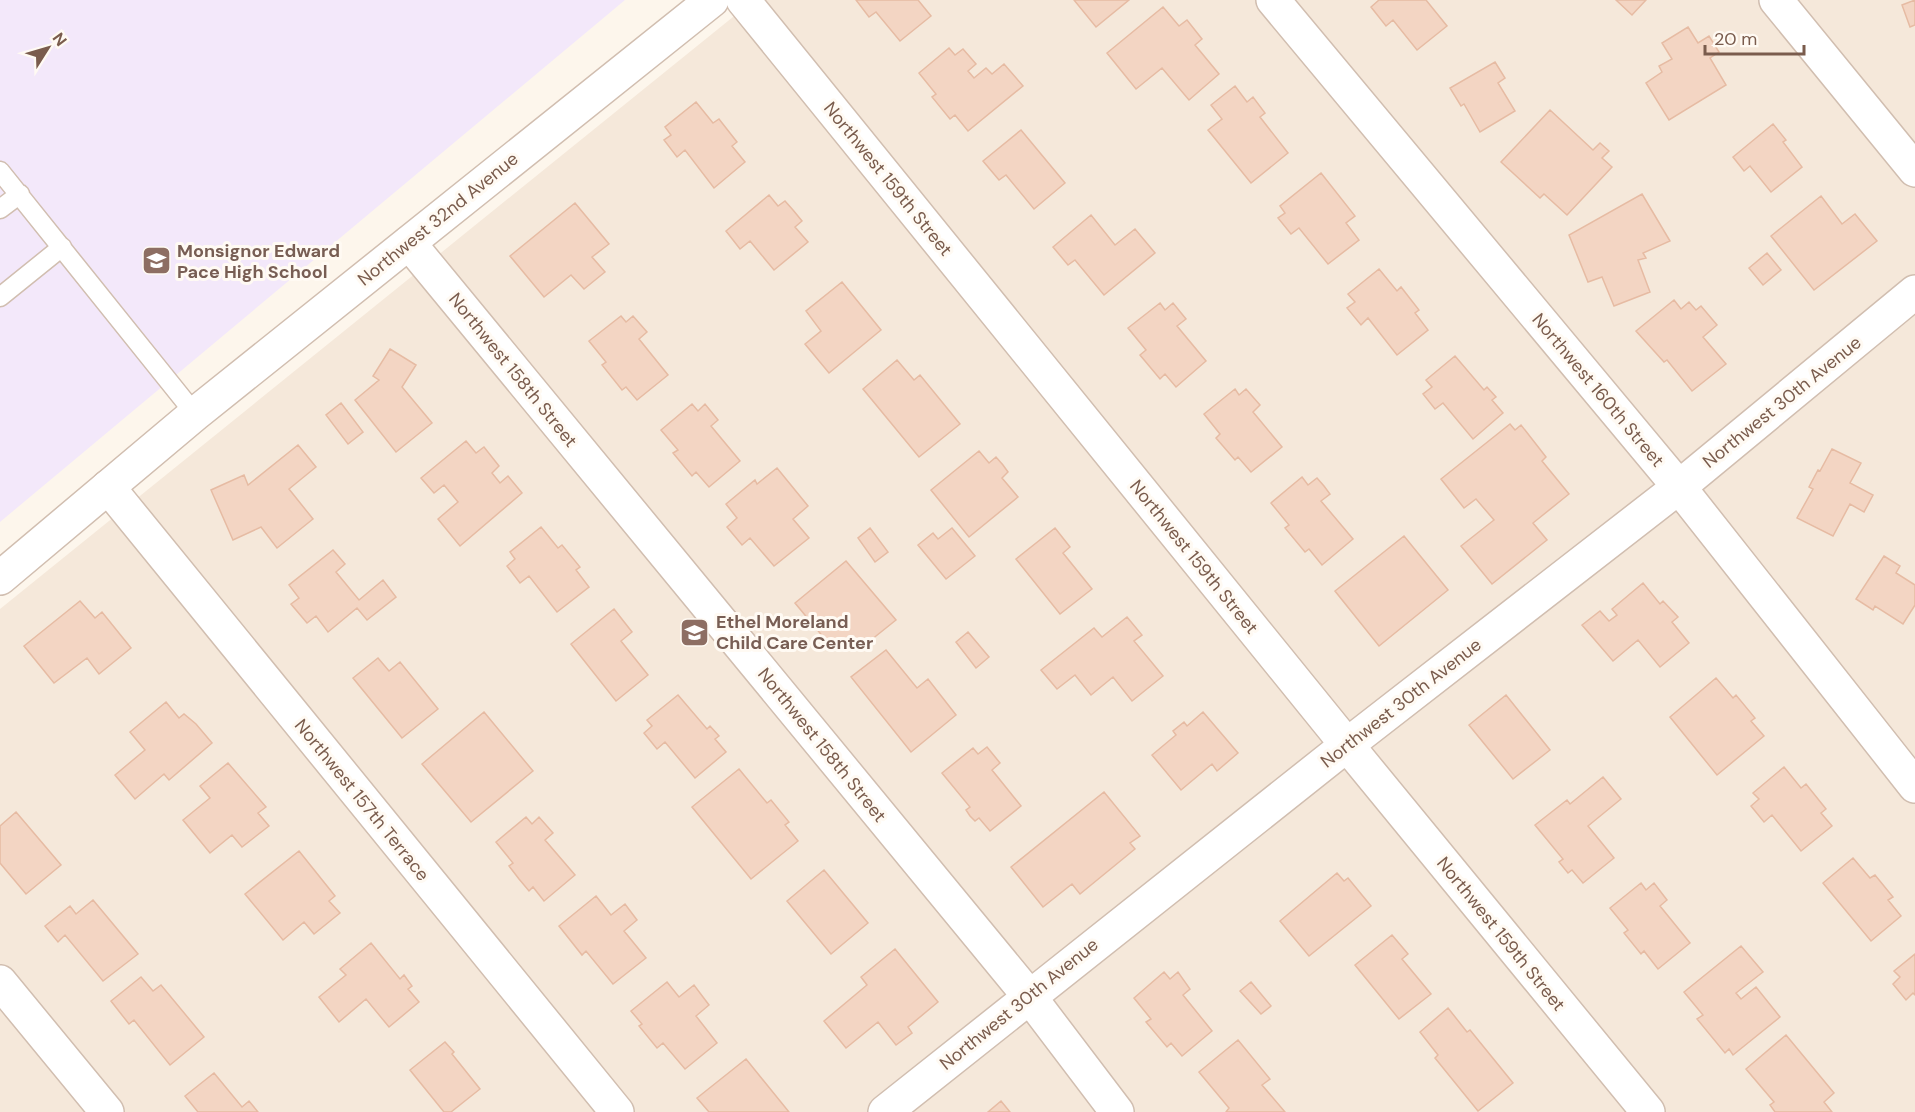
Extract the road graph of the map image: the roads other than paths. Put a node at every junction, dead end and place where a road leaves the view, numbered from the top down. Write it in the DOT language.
graph roads {
  1 [pos="712,0"];
  2 [pos="743,0"];
  3 [pos="1273,0"];
  4 [pos="1776,0"];
  5 [pos="1915,170"];
  6 [pos="0,171"];
  7 [pos="20,194"];
  8 [pos="0,209"];
  9 [pos="409,243"];
  10 [pos="62,247"];
  11 [pos="1915,292"];
  12 [pos="0,297"];
  13 [pos="195,414"];
  14 [pos="108,487"];
  15 [pos="1678,487"];
  16 [pos="0,578"];
  17 [pos="1347,746"];
  18 [pos="1915,786"];
  19 [pos="0,982"];
  20 [pos="1029,996"];
  21 [pos="107,1112"];
  22 [pos="617,1112"];
  23 [pos="885,1112"];
  24 [pos="1117,1112"];
  25 [pos="1648,1112"];
  1 -- 9 [label="street, Northwest 32nd Avenue"];
  2 -- 17 [label="street, Northwest 159th Street"];
  3 -- 15 [label="street, Northwest 160th Street"];
  4 -- 5 [label="street"];
  6 -- 7 [label="lane"];
  7 -- 8 [label="lane"];
  7 -- 10 [label="lane"];
  9 -- 13 [label="street, Northwest 32nd Avenue"];
  9 -- 20 [label="street, Northwest 158th Street"];
  10 -- 12 [label="lane"];
  10 -- 13 [label="lane"];
  11 -- 15 [label="street, Northwest 30th Avenue"];
  13 -- 14 [label="street, Northwest 32nd Avenue"];
  14 -- 16 [label="street, Northwest 32nd Avenue"];
  14 -- 22 [label="street, Northwest 157th Terrace"];
  15 -- 17 [label="street, Northwest 30th Avenue"];
  15 -- 18 [label="street, Northwest 160th Street"];
  17 -- 20 [label="street, Northwest 30th Avenue"];
  17 -- 25 [label="street, Northwest 159th Street"];
  19 -- 21 [label="street"];
  20 -- 23 [label="street, Northwest 30th Avenue"];
  20 -- 24 [label="street, Northwest 158th Street"];
}
